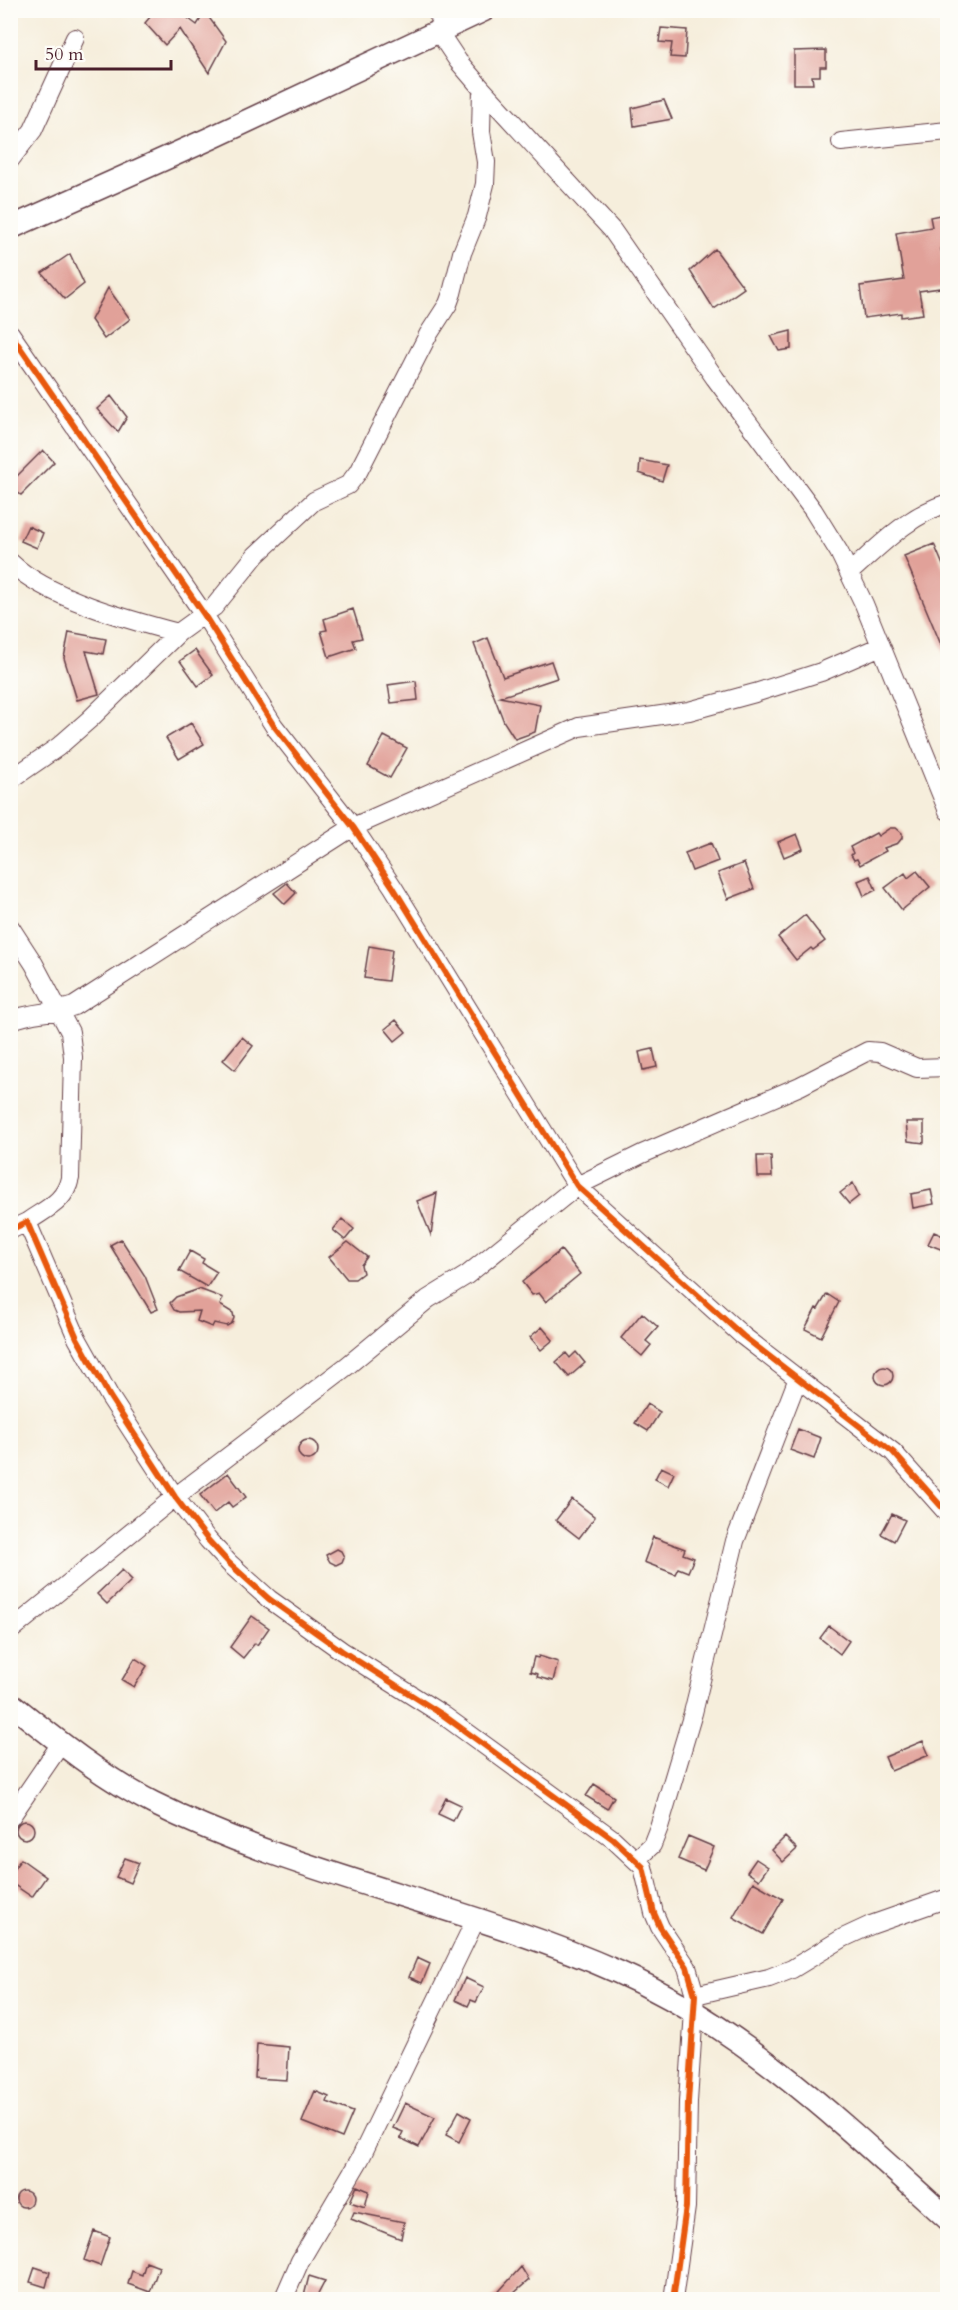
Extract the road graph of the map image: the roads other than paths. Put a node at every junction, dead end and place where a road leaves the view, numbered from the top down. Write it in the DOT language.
graph roads {
  1 [pos="484,10"];
  2 [pos="440,23"];
  3 [pos="75,38"];
  4 [pos="482,89"];
  5 [pos="948,131"];
  6 [pos="841,142"];
  7 [pos="10,160"];
  8 [pos="10,228"];
  9 [pos="10,333"];
  10 [pos="948,503"];
  11 [pos="10,562"];
  12 [pos="849,573"];
  13 [pos="203,613"];
  14 [pos="178,633"];
  15 [pos="881,646"];
  16 [pos="10,780"];
  17 [pos="946,802"];
  18 [pos="353,827"];
  19 [pos="10,927"];
  20 [pos="60,1011"];
  21 [pos="10,1021"];
  22 [pos="948,1067"];
  23 [pos="577,1186"];
  24 [pos="27,1222"];
  25 [pos="10,1230"];
  26 [pos="798,1378"];
  27 [pos="176,1497"];
  28 [pos="948,1514"];
  29 [pos="10,1631"];
  30 [pos="10,1703"];
  31 [pos="62,1742"];
  32 [pos="10,1818"];
  33 [pos="637,1859"];
  34 [pos="948,1899"];
  35 [pos="476,1919"];
  36 [pos="695,2004"];
  37 [pos="948,2219"];
  38 [pos="283,2300"];
  39 [pos="673,2300"];
  1 -- 2 [label="street"];
  2 -- 4 [label="street"];
  2 -- 8 [label="street"];
  3 -- 7 [label="street"];
  4 -- 12 [label="street"];
  4 -- 13 [label="street"];
  5 -- 6 [label="street"];
  9 -- 13 [label="street"];
  10 -- 12 [label="street"];
  11 -- 14 [label="street"];
  12 -- 15 [label="street"];
  13 -- 14 [label="street"];
  13 -- 18 [label="street"];
  14 -- 16 [label="street"];
  15 -- 17 [label="street"];
  15 -- 18 [label="street"];
  18 -- 20 [label="street"];
  18 -- 23 [label="street"];
  19 -- 20 [label="street"];
  20 -- 21 [label="street"];
  20 -- 24 [label="street"];
  22 -- 23 [label="street"];
  23 -- 26 [label="street"];
  23 -- 27 [label="street"];
  24 -- 25 [label="street"];
  24 -- 27 [label="street"];
  26 -- 28 [label="street"];
  26 -- 33 [label="street"];
  27 -- 29 [label="street"];
  27 -- 33 [label="street"];
  30 -- 31 [label="street"];
  31 -- 32 [label="street"];
  31 -- 35 [label="street"];
  33 -- 36 [label="street"];
  34 -- 36 [label="street"];
  35 -- 36 [label="street"];
  35 -- 38 [label="street"];
  36 -- 37 [label="street"];
  36 -- 39 [label="street"];
}
